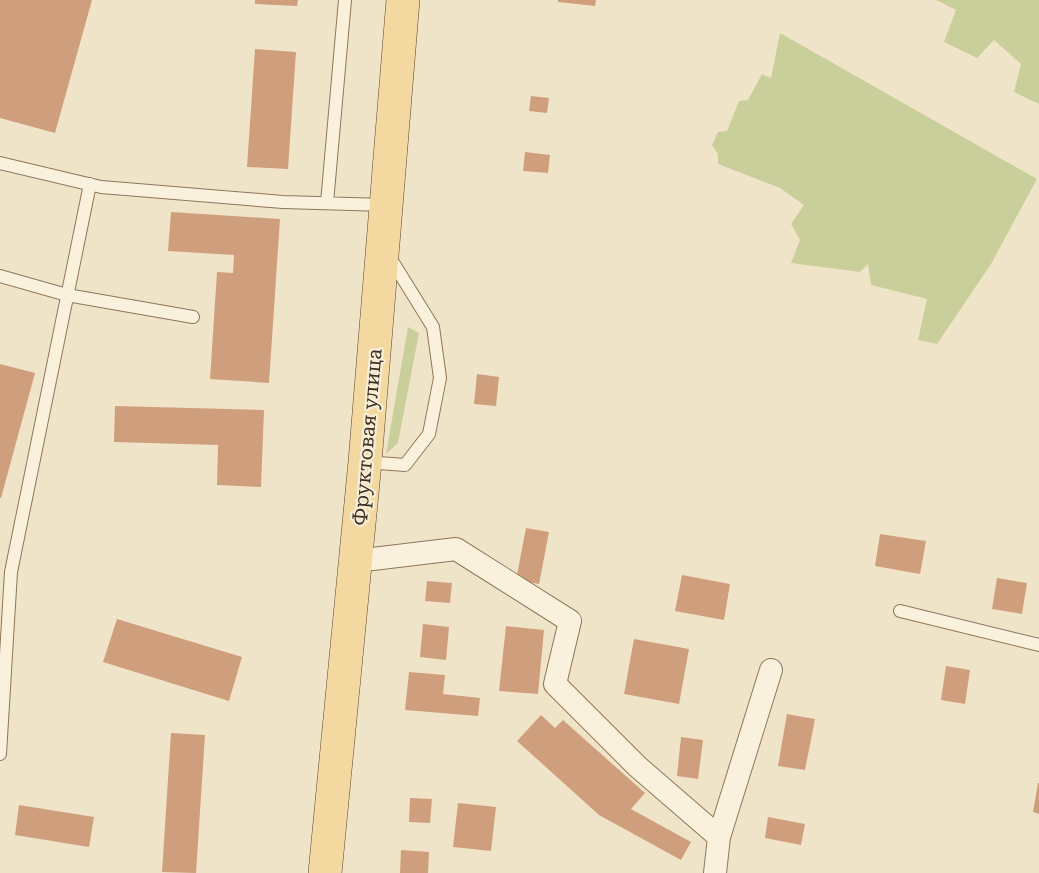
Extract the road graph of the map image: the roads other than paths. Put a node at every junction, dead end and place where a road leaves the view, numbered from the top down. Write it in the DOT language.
graph roads {
  1 [pos="345,0"];
  2 [pos="403,0"];
  3 [pos="0,164"];
  4 [pos="90,184"];
  5 [pos="327,203"];
  6 [pos="386,205"];
  7 [pos="383,245"];
  8 [pos="0,276"];
  9 [pos="67,295"];
  10 [pos="193,317"];
  11 [pos="365,462"];
  12 [pos="356,561"];
  13 [pos="900,611"];
  14 [pos="1039,645"];
  15 [pos="771,670"];
  16 [pos="0,754"];
  17 [pos="719,837"];
  18 [pos="325,873"];
  19 [pos="715,873"];
  1 -- 5 [label="lane"];
  2 -- 6 [label="main road, Фруктовая улица"];
  3 -- 4 [label="lane"];
  4 -- 5 [label="lane"];
  4 -- 9 [label="lane"];
  5 -- 6 [label="lane"];
  6 -- 7 [label="main road, Фруктовая улица"];
  7 -- 11 [label="main road, Фруктовая улица"];
  7 -- 11 [label="lane"];
  8 -- 9 [label="lane"];
  9 -- 10 [label="lane"];
  9 -- 16 [label="lane"];
  11 -- 12 [label="main road, Фруктовая улица"];
  12 -- 17 [label="street"];
  12 -- 18 [label="main road, Фруктовая улица"];
  13 -- 14 [label="lane"];
  15 -- 17 [label="street"];
  17 -- 19 [label="street"];
}
